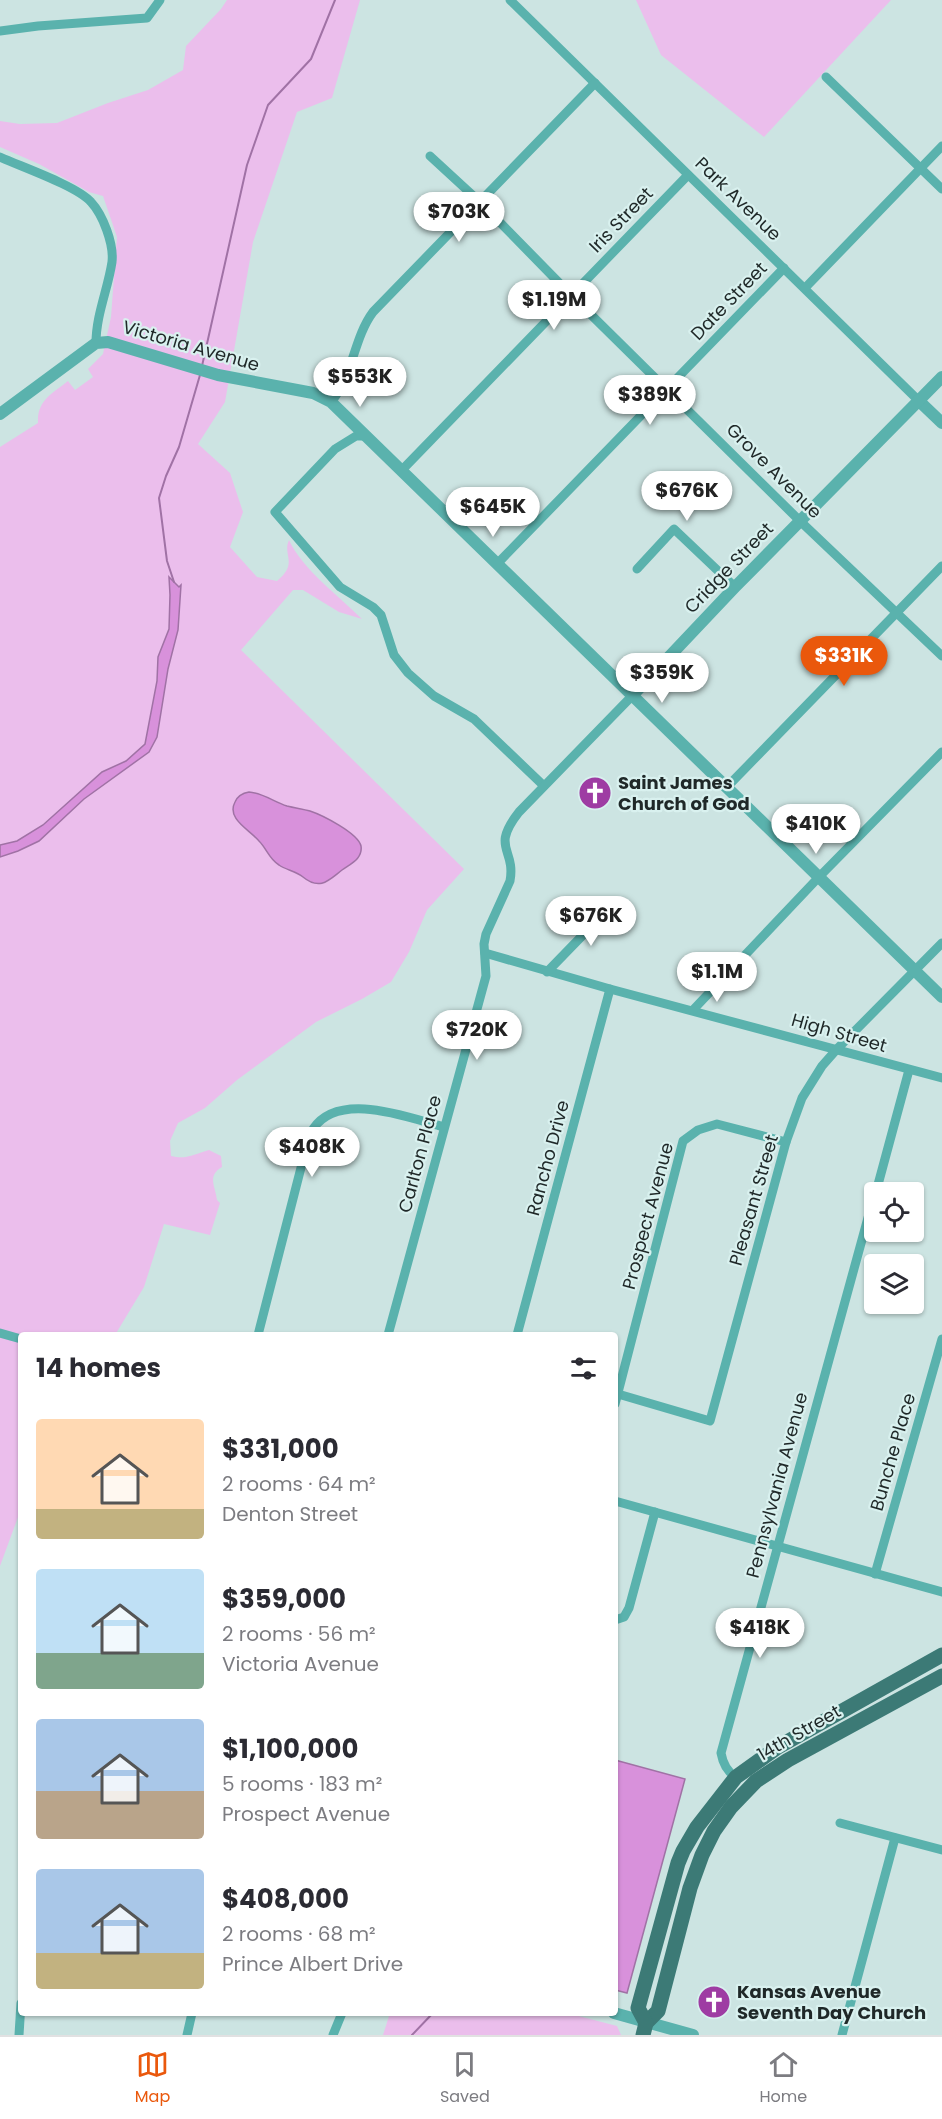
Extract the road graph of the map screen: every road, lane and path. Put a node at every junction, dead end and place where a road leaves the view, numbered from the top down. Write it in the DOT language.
graph roads {
  1 [pos="160,0"];
  2 [pos="510,0"];
  3 [pos="0,31"];
  4 [pos="826,77"];
  5 [pos="595,83"];
  6 [pos="942,146"];
  7 [pos="430,156"];
  8 [pos="0,157"];
  9 [pos="920,169"];
  10 [pos="688,175"];
  11 [pos="942,189"];
  12 [pos="480,202"];
  13 [pos="784,268"];
  14 [pos="805,288"];
  15 [pos="571,295"];
  16 [pos="96,343"];
  17 [pos="942,377"];
  18 [pos="667,388"];
  19 [pos="919,400"];
  20 [pos="331,402"];
  21 [pos="0,414"];
  22 [pos="942,423"];
  23 [pos="367,436"];
  24 [pos="402,470"];
  25 [pos="800,521"];
  26 [pos="497,564"];
  27 [pos="942,566"];
  28 [pos="637,568"];
  29 [pos="735,587"];
  30 [pos="896,614"];
  31 [pos="942,656"];
  32 [pos="632,696"];
  33 [pos="942,752"];
  34 [pos="544,786"];
  35 [pos="726,788"];
  36 [pos="818,878"];
  37 [pos="614,903"];
  38 [pos="942,943"];
  39 [pos="485,953"];
  40 [pos="915,971"];
  41 [pos="548,972"];
  42 [pos="610,989"];
  43 [pos="942,997"];
  44 [pos="693,1010"];
  45 [pos="837,1049"];
  46 [pos="909,1070"];
  47 [pos="942,1078"];
  48 [pos="444,1126"];
  49 [pos="786,1142"];
  50 [pos="878,1182"];
  51 [pos="864,1234"];
  52 [pos="259,1332"];
  53 [pos="389,1332"];
  54 [pos="518,1332"];
  55 [pos="0,1333"];
  56 [pos="18,1338"];
  57 [pos="942,1339"];
  58 [pos="618,1391"];
  59 [pos="618,1399"];
  60 [pos="618,1502"];
  61 [pos="655,1512"];
  62 [pos="777,1547"];
  63 [pos="875,1574"];
  64 [pos="942,1592"];
  65 [pos="618,1619"];
  66 [pos="942,1655"];
  67 [pos="942,1676"];
  68 [pos="736,1777"];
  69 [pos="840,1823"];
  70 [pos="895,1838"];
  71 [pos="942,1850"];
  72 [pos="618,2015"];
  73 [pos="20,2016"];
  74 [pos="191,2016"];
  75 [pos="341,2016"];
  76 [pos="645,2029"];
  77 [pos="19,2035"];
  78 [pos="187,2035"];
  79 [pos="333,2035"];
  80 [pos="693,2035"];
  81 [pos="842,2035"];
  1 -- 3 [label="street"];
  2 -- 5 [label="street, Park Avenue"];
  4 -- 9 [label="street"];
  5 -- 10 [label="street, Park Avenue"];
  5 -- 12 [label="street"];
  6 -- 9 [label="street"];
  7 -- 12 [label="street, Grove Avenue"];
  8 -- 16 [label="street"];
  9 -- 11 [label="street"];
  9 -- 14 [label="street"];
  10 -- 13 [label="street, Park Avenue"];
  10 -- 15 [label="street, Iris Street"];
  12 -- 15 [label="street, Grove Avenue"];
  12 -- 20 [label="street"];
  13 -- 14 [label="street, Park Avenue"];
  13 -- 18 [label="street, Date Street"];
  14 -- 19 [label="street, Park Avenue"];
  15 -- 18 [label="street, Grove Avenue"];
  15 -- 24 [label="street, Iris Street"];
  16 -- 20 [label="street, Victoria Avenue"];
  16 -- 21 [label="street, Victoria Avenue"];
  17 -- 19 [label="street, Cridge Street"];
  18 -- 25 [label="street, Grove Avenue"];
  18 -- 26 [label="street, Date Street"];
  19 -- 22 [label="street, Park Avenue"];
  19 -- 25 [label="street, Cridge Street"];
  20 -- 23 [label="street, Victoria Avenue"];
  23 -- 24 [label="street, Victoria Avenue"];
  23 -- 34 [label="street"];
  24 -- 26 [label="street, Victoria Avenue"];
  25 -- 29 [label="street, Cridge Street"];
  25 -- 30 [label="street, Grove Avenue"];
  26 -- 32 [label="street, Victoria Avenue"];
  27 -- 30 [label="street"];
  28 -- 29 [label="street"];
  29 -- 32 [label="street, Cridge Street"];
  30 -- 31 [label="street, Grove Avenue"];
  30 -- 35 [label="street"];
  32 -- 34 [label="street, Cridge Street"];
  32 -- 35 [label="street, Victoria Avenue"];
  33 -- 36 [label="street"];
  34 -- 39 [label="street, Carlton Place"];
  35 -- 36 [label="street, Victoria Avenue"];
  36 -- 40 [label="street, Victoria Avenue"];
  36 -- 44 [label="street"];
  37 -- 41 [label="street"];
  38 -- 40 [label="street, Pleasant Street"];
  39 -- 41 [label="street, High Street"];
  39 -- 48 [label="street, Carlton Place"];
  40 -- 43 [label="street, Victoria Avenue"];
  40 -- 45 [label="street, Pleasant Street"];
  41 -- 42 [label="street, High Street"];
  42 -- 44 [label="street, High Street"];
  42 -- 54 [label="street, Rancho Drive"];
  44 -- 45 [label="street, High Street"];
  45 -- 46 [label="street, High Street"];
  45 -- 49 [label="street, Pleasant Street"];
  46 -- 47 [label="street, High Street"];
  46 -- 50 [label="street, Pennsylvania Avenue"];
  48 -- 52 [label="street"];
  48 -- 53 [label="street, Carlton Place"];
  49 -- 58 [label="street, Prospect Avenue"];
  49 -- 59 [label="street, Pleasant Street"];
  51 -- 62 [label="street, Pennsylvania Avenue"];
  55 -- 56 [label="street"];
  57 -- 63 [label="street, Bunche Place"];
  60 -- 61 [label="street"];
  61 -- 62 [label="street"];
  61 -- 65 [label="street"];
  62 -- 63 [label="street"];
  62 -- 68 [label="street, Pennsylvania Avenue"];
  63 -- 64 [label="street"];
  66 -- 68 [label="main road, 14th Street"];
  67 -- 76 [label="main road, 14th Street"];
  68 -- 76 [label="main road, 14th Street"];
  69 -- 70 [label="street"];
  70 -- 71 [label="street"];
  70 -- 81 [label="street"];
  72 -- 76 [label="street"];
  73 -- 77 [label="street"];
  74 -- 78 [label="street"];
  75 -- 79 [label="street"];
  76 -- 80 [label="street"];
}
